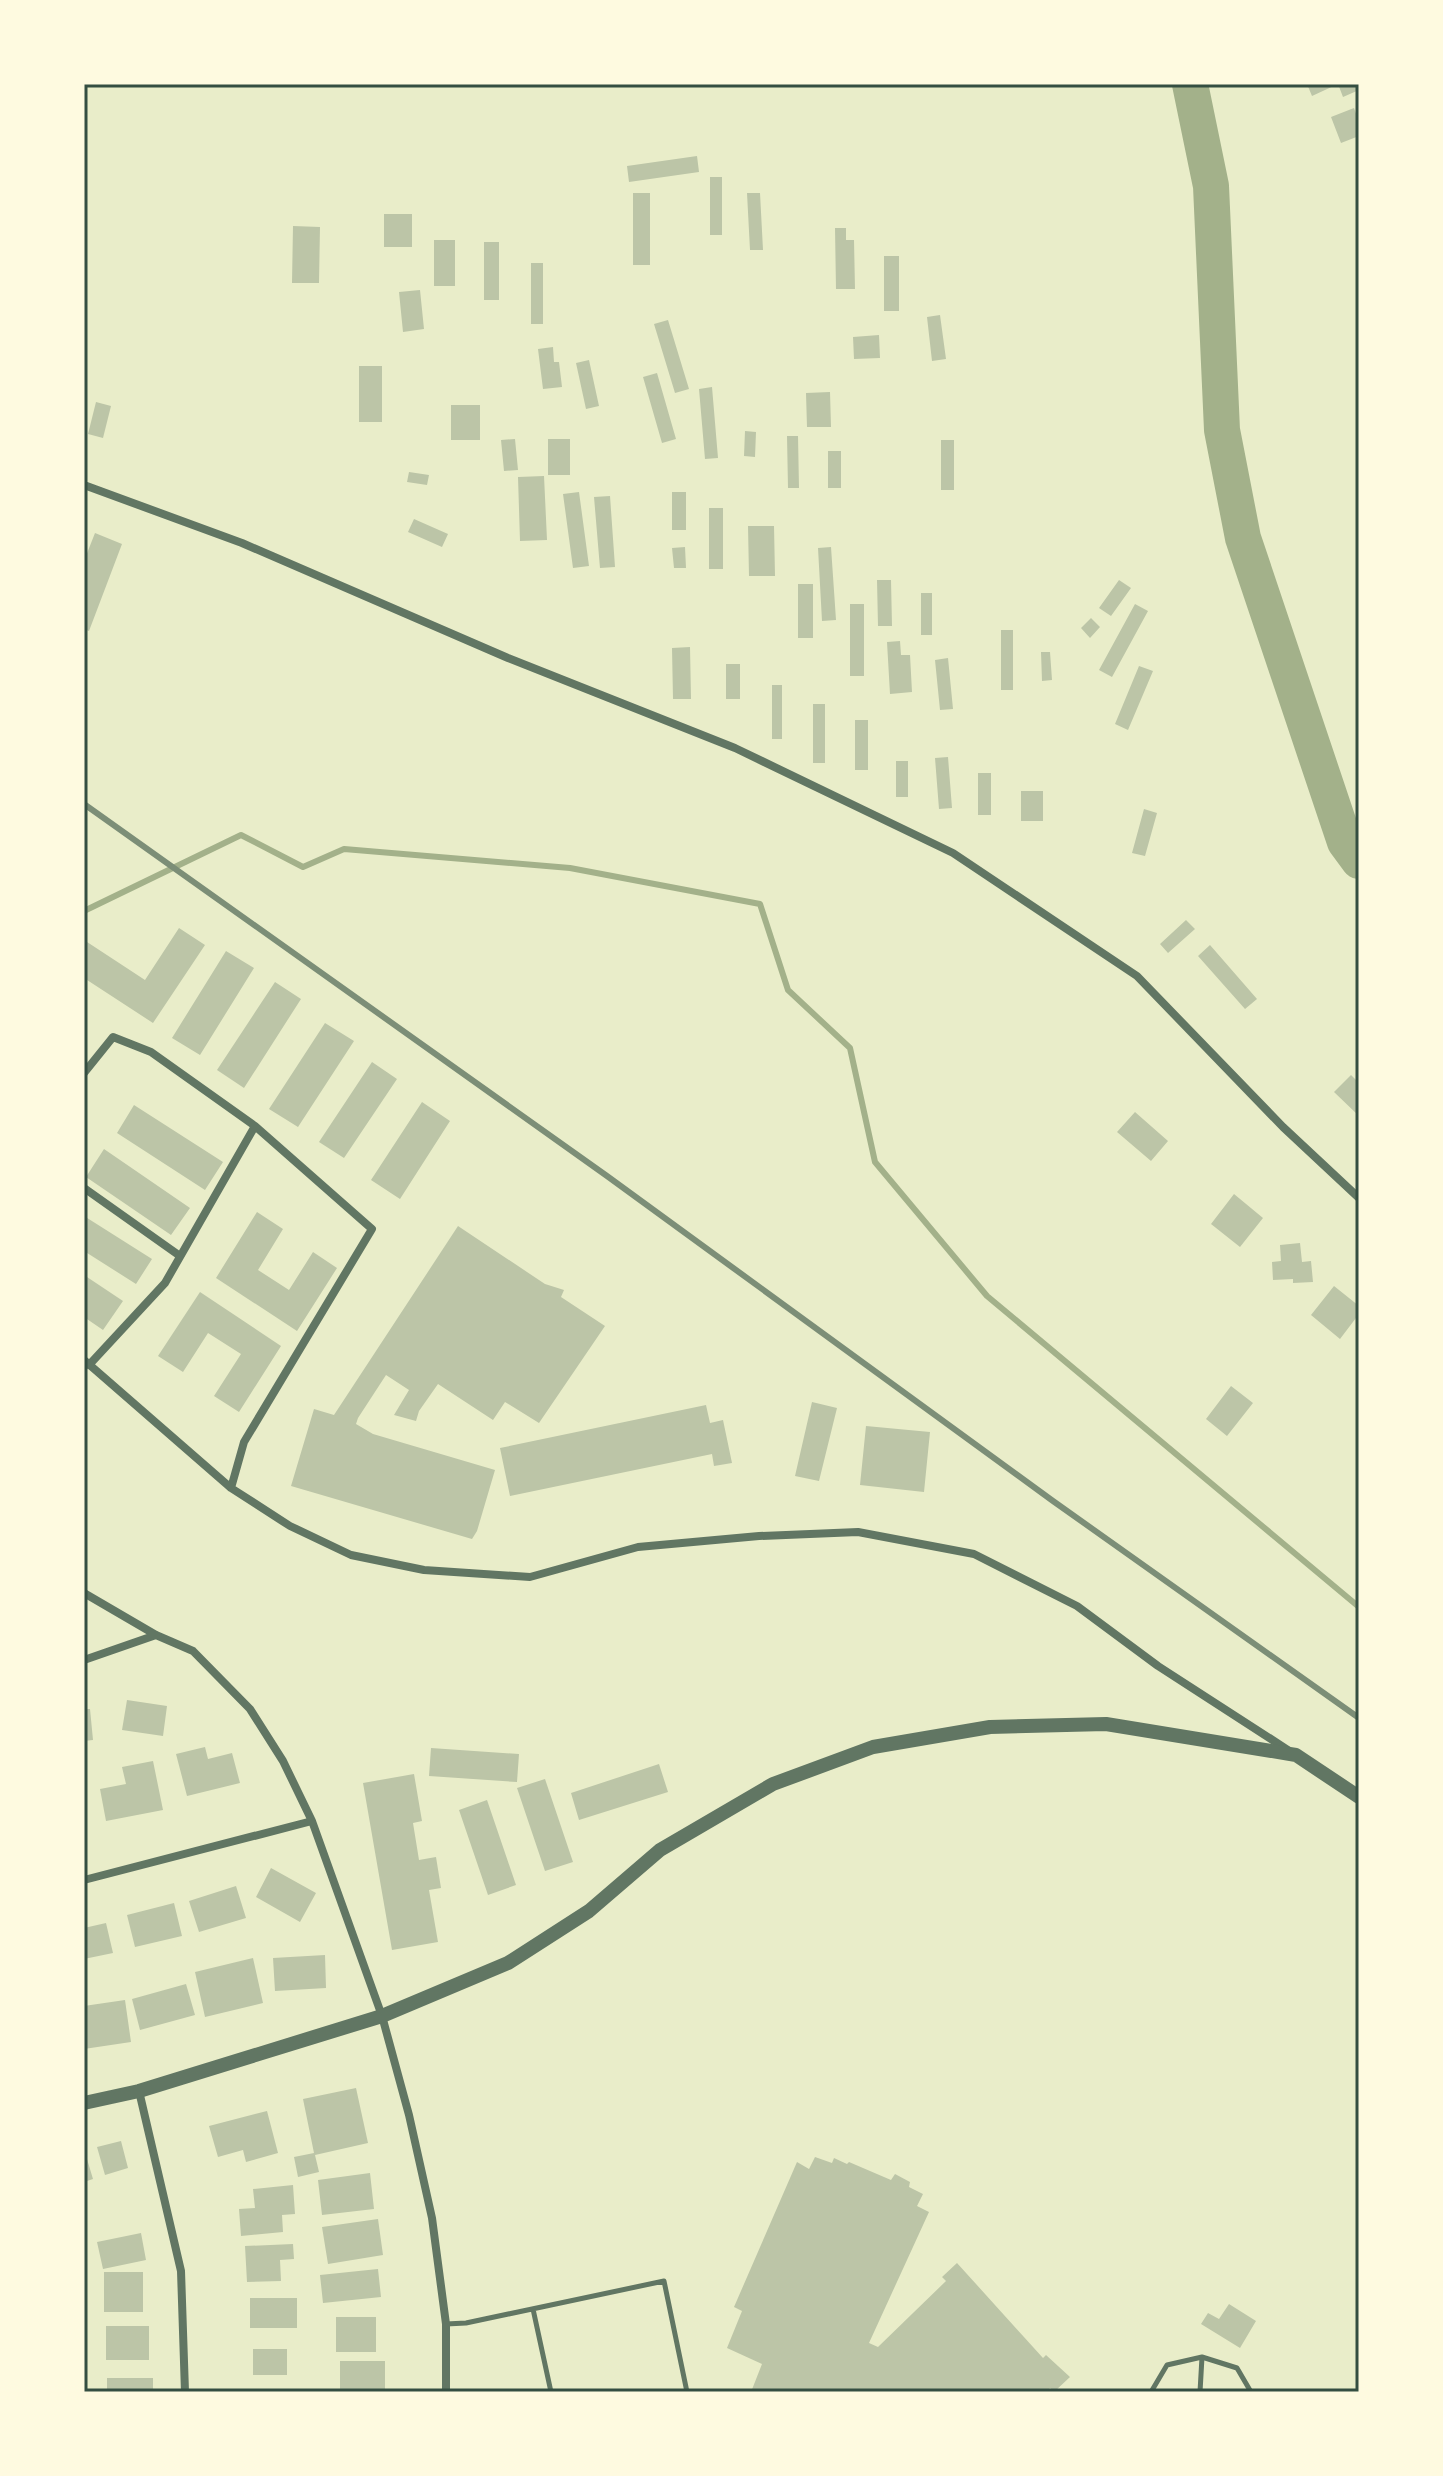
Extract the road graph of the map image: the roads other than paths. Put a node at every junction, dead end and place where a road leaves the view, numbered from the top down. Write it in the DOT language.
graph roads {
  1 [pos="84,485"];
  2 [pos="84,1073"];
  3 [pos="255,1126"];
  4 [pos="84,1188"];
  5 [pos="1359,1198"];
  6 [pos="180,1256"];
  7 [pos="87,1363"];
  8 [pos="231,1488"];
  9 [pos="84,1593"];
  10 [pos="156,1635"];
  11 [pos="84,1660"];
  12 [pos="1296,1755"];
  13 [pos="1359,1797"];
  14 [pos="312,1821"];
  15 [pos="84,1880"];
  16 [pos="382,2016"];
  17 [pos="139,2091"];
  18 [pos="84,2103"];
  19 [pos="533,2309"];
  20 [pos="446,2324"];
  21 [pos="1202,2357"];
  22 [pos="185,2392"];
  23 [pos="446,2392"];
  24 [pos="551,2392"];
  25 [pos="687,2392"];
  26 [pos="1151,2392"];
  27 [pos="1200,2392"];
  28 [pos="1251,2392"];
  1 -- 5 [label="street"];
  2 -- 3 [label="street"];
  3 -- 6 [label="street"];
  3 -- 8 [label="street"];
  4 -- 6 [label="street"];
  6 -- 7 [label="street"];
  7 -- 8 [label="street"];
  8 -- 12 [label="street"];
  9 -- 10 [label="street"];
  10 -- 11 [label="street"];
  10 -- 14 [label="street"];
  12 -- 13 [label="street"];
  12 -- 16 [label="street"];
  14 -- 15 [label="street"];
  14 -- 16 [label="street"];
  16 -- 17 [label="street"];
  16 -- 20 [label="street"];
  17 -- 18 [label="street"];
  17 -- 22 [label="street"];
  19 -- 20 [label="lane"];
  19 -- 24 [label="lane"];
  19 -- 25 [label="lane"];
  20 -- 23 [label="street"];
  21 -- 26 [label="lane"];
  21 -- 27 [label="lane"];
  21 -- 28 [label="lane"];
}
